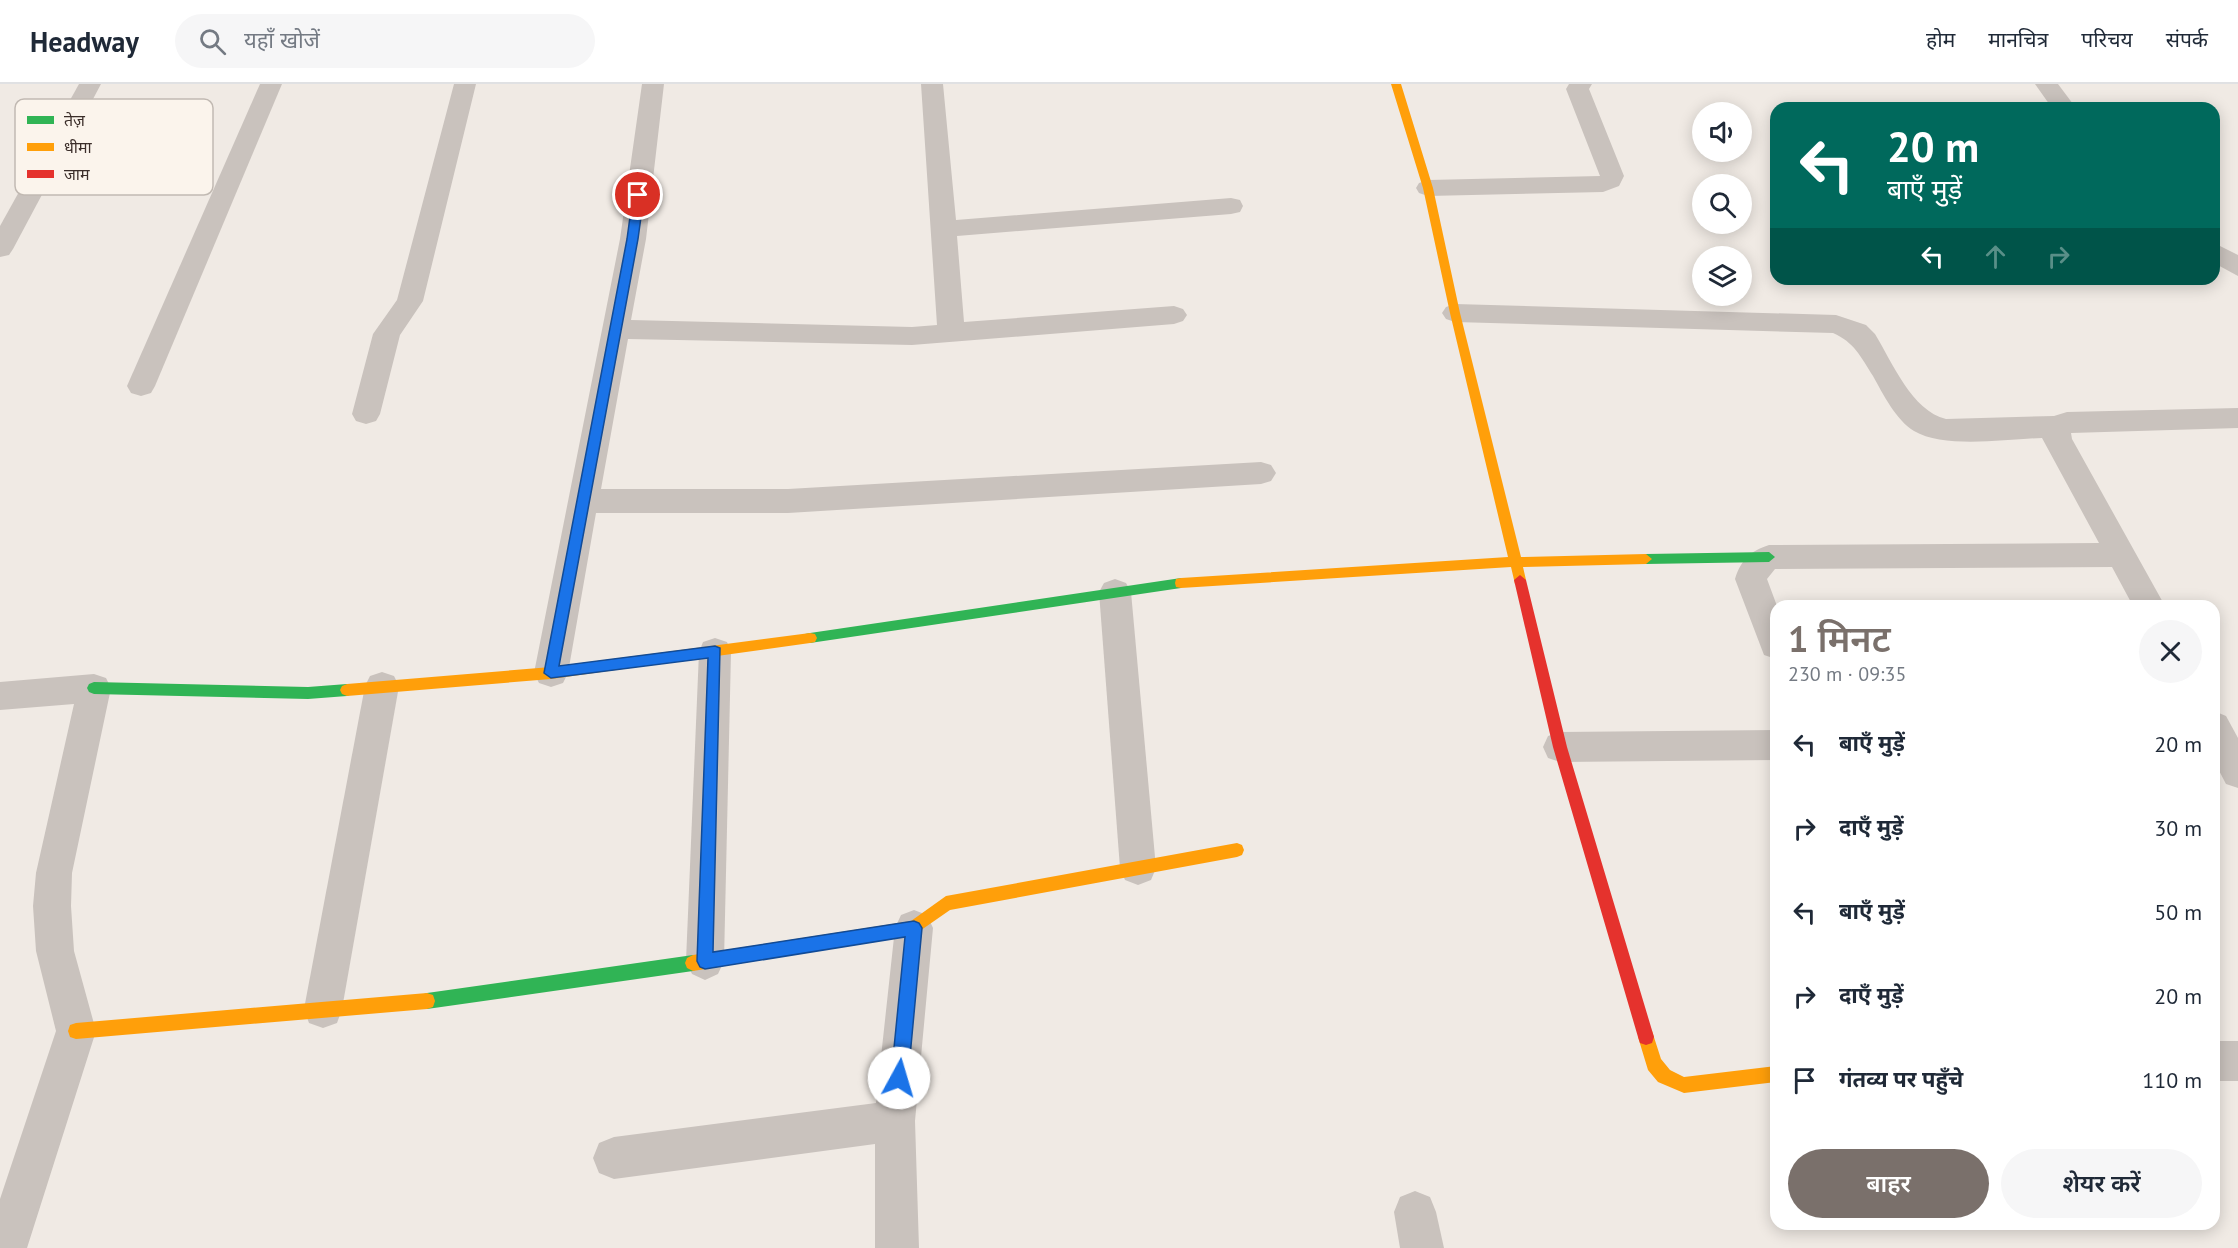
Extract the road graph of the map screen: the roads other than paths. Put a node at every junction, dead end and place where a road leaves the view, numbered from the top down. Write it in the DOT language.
graph roads {
  1 [pos="90,84"];
  2 [pos="271,84"];
  3 [pos="465,84"];
  4 [pos="653,84"];
  5 [pos="932,84"];
  6 [pos="1396,84"];
  7 [pos="1581,84"];
  8 [pos="2046,84"];
  9 [pos="82,99"];
  10 [pos="2060,102"];
  11 [pos="1428,188"];
  12 [pos="29,195"];
  13 [pos="1231,206"];
  14 [pos="944,229"];
  15 [pos="0,249"];
  16 [pos="2220,255"];
  17 [pos="2238,267"];
  18 [pos="1455,313"];
  19 [pos="1174,315"];
  20 [pos="615,329"];
  21 [pos="951,333"];
  22 [pos="141,386"];
  23 [pos="366,414"];
  24 [pos="2238,418"];
  25 [pos="2056,427"];
  26 [pos="1260,472"];
  27 [pos="584,501"];
  28 [pos="2121,555"];
  29 [pos="1769,557"];
  30 [pos="1515,562"];
  31 [pos="1115,592"];
  32 [pos="2146,600"];
  33 [pos="1770,629"];
  34 [pos="715,652"];
  35 [pos="551,673"];
  36 [pos="382,686"];
  37 [pos="94,688"];
  38 [pos="0,696"];
  39 [pos="1770,745"];
  40 [pos="1560,747"];
  41 [pos="1237,850"];
  42 [pos="1138,868"];
  43 [pos="914,928"];
  44 [pos="705,961"];
  45 [pos="323,1009"];
  46 [pos="76,1031"];
  47 [pos="2220,1061"];
  48 [pos="2238,1061"];
  49 [pos="1770,1075"];
  50 [pos="895,1121"];
  51 [pos="614,1158"];
  52 [pos="5,1248"];
  53 [pos="897,1248"];
  1 -- 9 [label="street"];
  2 -- 22 [label="street"];
  3 -- 23 [label="street"];
  4 -- 20 [label="street"];
  5 -- 14 [label="street"];
  6 -- 11 [label="street"];
  7 -- 11 [label="street"];
  8 -- 10 [label="street"];
  11 -- 18 [label="street"];
  12 -- 15 [label="street"];
  13 -- 14 [label="street"];
  14 -- 21 [label="street"];
  16 -- 17 [label="street"];
  18 -- 25 [label="street"];
  18 -- 30 [label="street"];
  19 -- 21 [label="street"];
  20 -- 21 [label="street"];
  20 -- 27 [label="street"];
  24 -- 25 [label="street"];
  25 -- 28 [label="street"];
  26 -- 27 [label="street"];
  27 -- 35 [label="street"];
  28 -- 29 [label="street"];
  28 -- 32 [label="street"];
  29 -- 30 [label="street"];
  29 -- 33 [label="street"];
  30 -- 31 [label="street"];
  30 -- 40 [label="street"];
  31 -- 34 [label="street"];
  31 -- 42 [label="street"];
  34 -- 35 [label="street"];
  34 -- 44 [label="street"];
  35 -- 36 [label="street"];
  36 -- 37 [label="street"];
  36 -- 45 [label="street"];
  37 -- 38 [label="street"];
  37 -- 46 [label="street"];
  39 -- 40 [label="street"];
  40 -- 49 [label="street"];
  41 -- 42 [label="street"];
  42 -- 43 [label="street"];
  43 -- 44 [label="street"];
  43 -- 50 [label="street"];
  44 -- 45 [label="street"];
  45 -- 46 [label="street"];
  46 -- 52 [label="street"];
  47 -- 48 [label="street"];
  50 -- 51 [label="street"];
  50 -- 53 [label="street"];
}
